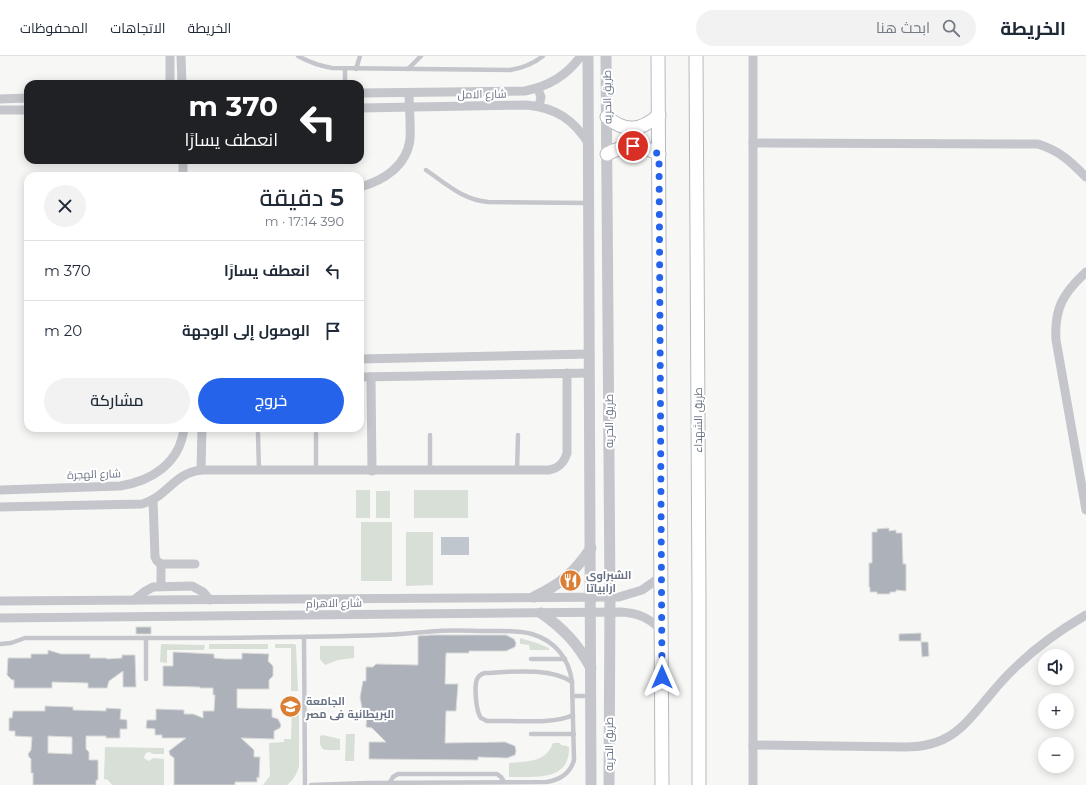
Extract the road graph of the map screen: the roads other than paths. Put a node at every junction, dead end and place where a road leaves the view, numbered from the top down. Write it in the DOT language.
graph roads {
  1 [pos="170,56"];
  2 [pos="181,56"];
  3 [pos="298,56"];
  4 [pos="360,56"];
  5 [pos="421,56"];
  6 [pos="543,56"];
  7 [pos="581,56"];
  8 [pos="588,56"];
  9 [pos="606,56"];
  10 [pos="658,56"];
  11 [pos="696,56"];
  12 [pos="753,56"];
  13 [pos="345,68"];
  14 [pos="356,69"];
  15 [pos="408,70"];
  16 [pos="170,80"];
  17 [pos="182,80"];
  18 [pos="345,80"];
  19 [pos="538,88"];
  20 [pos="364,93"];
  21 [pos="409,93"];
  22 [pos="24,98"];
  23 [pos="0,99"];
  24 [pos="539,106"];
  25 [pos="409,107"];
  26 [pos="364,108"];
  27 [pos="0,110"];
  28 [pos="24,110"];
  29 [pos="659,115"];
  30 [pos="607,117"];
  31 [pos="753,143"];
  32 [pos="589,144"];
  33 [pos="607,154"];
  34 [pos="659,154"];
  35 [pos="426,170"];
  36 [pos="1086,177"];
  37 [pos="364,187"];
  38 [pos="589,204"];
  39 [pos="589,220"];
  40 [pos="608,220"];
  41 [pos="1086,272"];
  42 [pos="590,354"];
  43 [pos="608,354"];
  44 [pos="364,359"];
  45 [pos="567,373"];
  46 [pos="590,373"];
  47 [pos="364,377"];
  48 [pos="371,377"];
  49 [pos="183,432"];
  50 [pos="202,432"];
  51 [pos="258,434"];
  52 [pos="316,434"];
  53 [pos="430,435"];
  54 [pos="518,436"];
  55 [pos="201,470"];
  56 [pos="430,470"];
  57 [pos="517,470"];
  58 [pos="259,471"];
  59 [pos="316,471"];
  60 [pos="372,471"];
  61 [pos="0,490"];
  62 [pos="153,500"];
  63 [pos="0,507"];
  64 [pos="1086,510"];
  65 [pos="591,548"];
  66 [pos="161,564"];
  67 [pos="195,564"];
  68 [pos="662,576"];
  69 [pos="161,586"];
  70 [pos="514,597"];
  71 [pos="534,597"];
  72 [pos="591,597"];
  73 [pos="610,597"];
  74 [pos="499,598"];
  75 [pos="134,600"];
  76 [pos="210,600"];
  77 [pos="0,601"];
  78 [pos="591,612"];
  79 [pos="500,613"];
  80 [pos="514,613"];
  81 [pos="541,613"];
  82 [pos="610,613"];
  83 [pos="1086,615"];
  84 [pos="0,618"];
  85 [pos="662,630"];
  86 [pos="304,637"];
  87 [pos="146,638"];
  88 [pos="0,644"];
  89 [pos="531,659"];
  90 [pos="565,659"];
  91 [pos="592,669"];
  92 [pos="146,679"];
  93 [pos="572,682"];
  94 [pos="610,695"];
  95 [pos="572,696"];
  96 [pos="591,696"];
  97 [pos="573,715"];
  98 [pos="531,734"];
  99 [pos="574,734"];
  100 [pos="753,745"];
  101 [pos="390,782"];
  102 [pos="504,782"];
  103 [pos="590,784"];
  104 [pos="305,785"];
  105 [pos="311,785"];
  106 [pos="609,785"];
  107 [pos="662,785"];
  108 [pos="699,785"];
  109 [pos="753,785"];
  1 -- 16 [label="street"];
  2 -- 17 [label="street"];
  3 -- 13 [label="lane"];
  4 -- 14 [label="lane"];
  5 -- 15 [label="lane"];
  6 -- 15 [label="lane"];
  7 -- 19 [label="street, شارع الامل"];
  8 -- 32 [label="street, طريق الحريه"];
  9 -- 30 [label="street, طريق الحريه"];
  10 -- 29 [label="main road"];
  11 -- 108 [label="main road, طريق الشهداء"];
  12 -- 31 [label="street"];
  13 -- 14 [label="lane"];
  13 -- 18 [label="lane"];
  14 -- 15 [label="lane"];
  19 -- 21 [label="street, شارع الامل"];
  19 -- 24 [label="street"];
  20 -- 21 [label="street, شارع الامل"];
  21 -- 25 [label="street"];
  22 -- 23 [label="street"];
  24 -- 25 [label="street, شارع الامل"];
  24 -- 32 [label="street, شارع الامل"];
  25 -- 26 [label="street, شارع الامل"];
  25 -- 37 [label="street"];
  27 -- 28 [label="street"];
  29 -- 30 [label="main road"];
  29 -- 34 [label="main road"];
  30 -- 33 [label="street, طريق الحريه"];
  31 -- 36 [label="street"];
  31 -- 100 [label="street"];
  32 -- 38 [label="street, طريق الحريه"];
  33 -- 34 [label="main road"];
  33 -- 40 [label="street, طريق الحريه"];
  34 -- 68 [label="main road"];
  35 -- 38 [label="lane"];
  38 -- 39 [label="street, طريق الحريه"];
  39 -- 40 [label="street"];
  39 -- 42 [label="street, طريق الحريه"];
  40 -- 43 [label="street, طريق الحريه"];
  41 -- 64 [label="street"];
  42 -- 43 [label="street"];
  42 -- 44 [label="street"];
  42 -- 46 [label="street, طريق الحريه"];
  43 -- 73 [label="street, طريق الحريه"];
  45 -- 46 [label="street"];
  45 -- 48 [label="street"];
  45 -- 57 [label="street"];
  46 -- 65 [label="street, طريق الحريه"];
  47 -- 48 [label="street"];
  48 -- 60 [label="street"];
  49 -- 61 [label="street, شارع الهجرة"];
  50 -- 55 [label="street"];
  51 -- 58 [label="lane"];
  52 -- 59 [label="lane"];
  53 -- 56 [label="lane"];
  54 -- 57 [label="lane"];
  55 -- 58 [label="street"];
  55 -- 62 [label="street"];
  56 -- 57 [label="street"];
  56 -- 60 [label="street"];
  58 -- 59 [label="street"];
  59 -- 60 [label="street"];
  62 -- 63 [label="street"];
  62 -- 66 [label="street"];
  65 -- 71 [label="street"];
  65 -- 72 [label="street, طريق الحريه"];
  66 -- 67 [label="street"];
  66 -- 69 [label="street"];
  68 -- 73 [label="street, شارع الاهرام"];
  68 -- 85 [label="main road"];
  69 -- 75 [label="street"];
  69 -- 76 [label="street"];
  70 -- 71 [label="street, شارع الاهرام"];
  70 -- 74 [label="street, شارع الاهرام"];
  70 -- 80 [label="street"];
  71 -- 72 [label="street, شارع الاهرام"];
  72 -- 73 [label="street, شارع الاهرام"];
  72 -- 78 [label="street, طريق الحريه"];
  73 -- 82 [label="street, طريق الحريه"];
  74 -- 76 [label="street, شارع الاهرام"];
  74 -- 79 [label="street"];
  75 -- 76 [label="street, شارع الاهرام"];
  75 -- 77 [label="street, شارع الاهرام"];
  78 -- 81 [label="street, شارع الاهرام"];
  78 -- 82 [label="street, شارع الاهرام"];
  78 -- 91 [label="street, طريق الحريه"];
  79 -- 80 [label="street, شارع الاهرام"];
  79 -- 84 [label="street, شارع الاهرام"];
  80 -- 81 [label="street, شارع الاهرام"];
  81 -- 91 [label="street"];
  82 -- 85 [label="street, شارع الاهرام"];
  82 -- 94 [label="street, طريق الحريه"];
  83 -- 100 [label="street"];
  85 -- 107 [label="main road"];
  86 -- 87 [label="lane"];
  86 -- 90 [label="lane"];
  86 -- 104 [label="lane"];
  87 -- 88 [label="lane"];
  87 -- 92 [label="lane"];
  89 -- 90 [label="lane"];
  90 -- 93 [label="lane"];
  91 -- 96 [label="street, طريق الحريه"];
  93 -- 95 [label="lane"];
  93 -- 97 [label="lane"];
  94 -- 96 [label="street"];
  94 -- 106 [label="street, طريق الحريه"];
  95 -- 96 [label="lane"];
  95 -- 97 [label="lane"];
  96 -- 103 [label="street, طريق الحريه"];
  97 -- 99 [label="lane"];
  98 -- 99 [label="lane"];
  99 -- 102 [label="lane"];
  100 -- 109 [label="street"];
  101 -- 102 [label="lane"];
  101 -- 102 [label="lane"];
  101 -- 105 [label="lane"];
}
